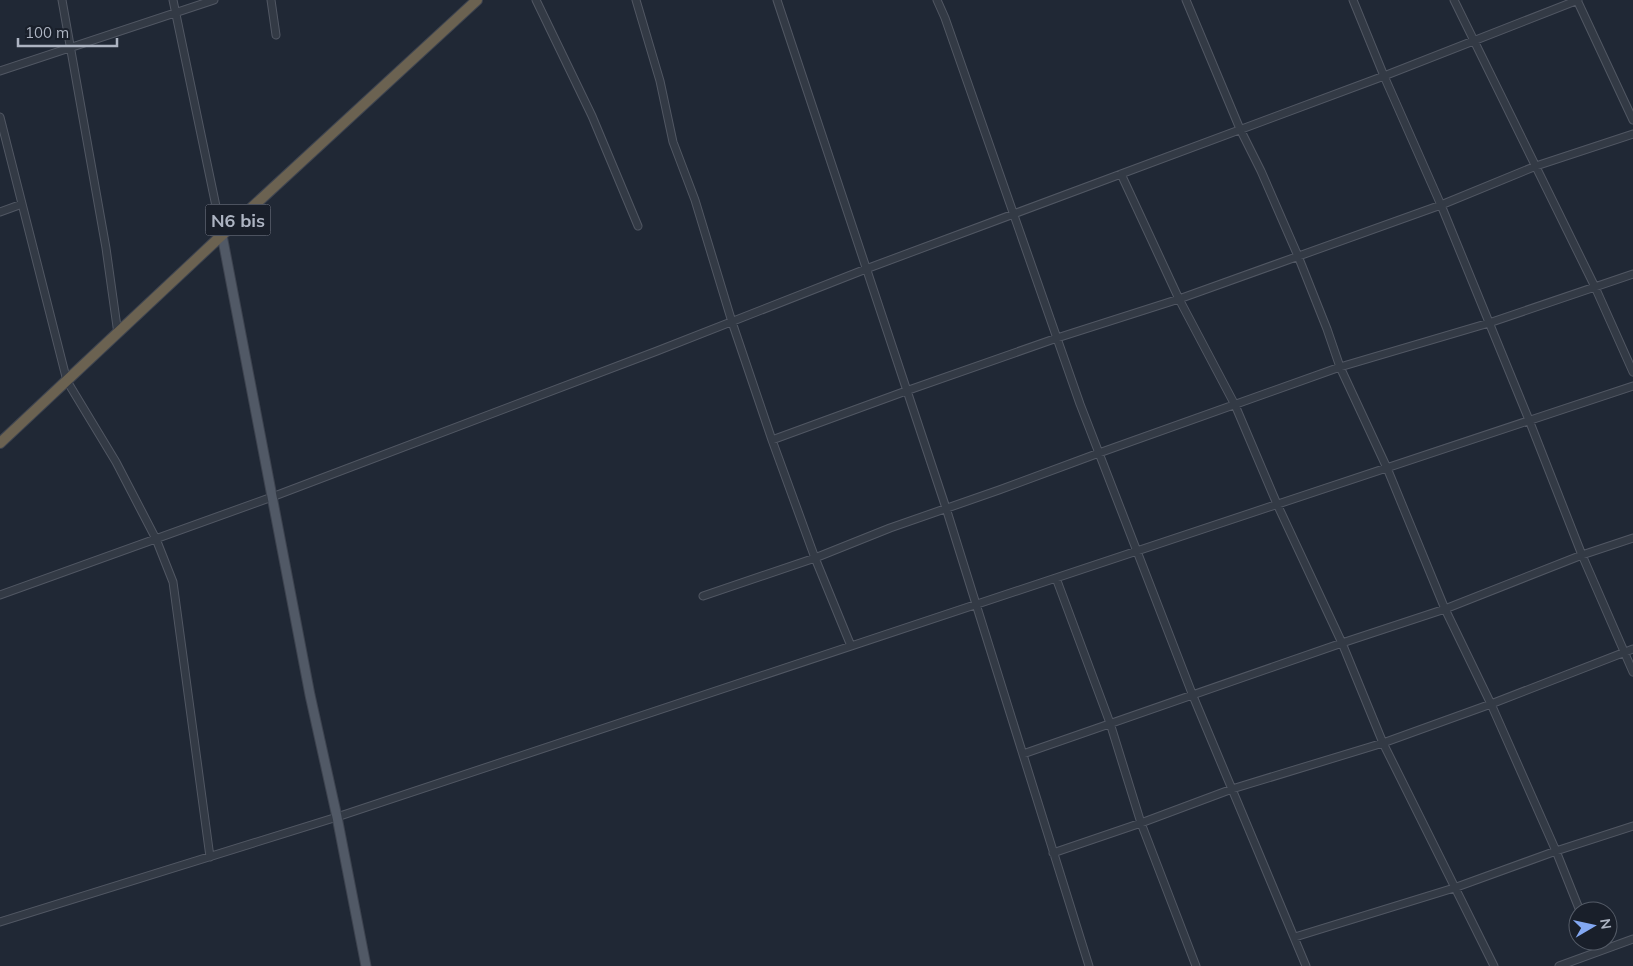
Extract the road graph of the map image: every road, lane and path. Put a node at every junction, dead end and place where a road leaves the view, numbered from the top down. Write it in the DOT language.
graph roads {
  1 [pos="62,0"];
  2 [pos="173,0"];
  3 [pos="214,0"];
  4 [pos="271,0"];
  5 [pos="477,0"];
  6 [pos="536,0"];
  7 [pos="636,0"];
  8 [pos="777,0"];
  9 [pos="937,0"];
  10 [pos="1186,0"];
  11 [pos="1353,0"];
  12 [pos="1454,0"];
  13 [pos="1577,0"];
  14 [pos="176,14"];
  15 [pos="276,35"];
  16 [pos="1474,40"];
  17 [pos="70,48"];
  18 [pos="0,71"];
  19 [pos="1384,76"];
  20 [pos="0,117"];
  21 [pos="1633,120"];
  22 [pos="1240,130"];
  23 [pos="1633,134"];
  24 [pos="1536,166"];
  25 [pos="1122,174"];
  26 [pos="22,204"];
  27 [pos="1441,205"];
  28 [pos="0,212"];
  29 [pos="1013,215"];
  30 [pos="638,226"];
  31 [pos="222,235"];
  32 [pos="1298,256"];
  33 [pos="866,269"];
  34 [pos="1633,274"];
  35 [pos="1595,287"];
  36 [pos="1179,299"];
  37 [pos="732,322"];
  38 [pos="1489,323"];
  39 [pos="118,334"];
  40 [pos="1057,338"];
  41 [pos="1340,367"];
  42 [pos="1633,372"];
  43 [pos="67,381"];
  44 [pos="1633,386"];
  45 [pos="906,390"];
  46 [pos="1235,404"];
  47 [pos="1529,420"];
  48 [pos="772,440"];
  49 [pos="0,443"];
  50 [pos="1099,453"];
  51 [pos="1387,468"];
  52 [pos="272,497"];
  53 [pos="1277,504"];
  54 [pos="946,508"];
  55 [pos="156,538"];
  56 [pos="1633,538"];
  57 [pos="1137,551"];
  58 [pos="1582,556"];
  59 [pos="815,558"];
  60 [pos="1056,578"];
  61 [pos="0,595"];
  62 [pos="703,596"];
  63 [pos="976,604"];
  64 [pos="1445,609"];
  65 [pos="1342,643"];
  66 [pos="851,646"];
  67 [pos="1633,649"];
  68 [pos="1624,651"];
  69 [pos="1633,672"];
  70 [pos="1193,696"];
  71 [pos="1491,704"];
  72 [pos="1110,723"];
  73 [pos="1383,743"];
  74 [pos="1022,754"];
  75 [pos="1232,789"];
  76 [pos="337,817"];
  77 [pos="1141,823"];
  78 [pos="1633,826"];
  79 [pos="1556,851"];
  80 [pos="1053,853"];
  81 [pos="210,856"];
  82 [pos="1454,888"];
  83 [pos="1576,901"];
  84 [pos="0,922"];
  85 [pos="1295,937"];
  86 [pos="1633,939"];
  87 [pos="1597,952"];
  88 [pos="366,966"];
  89 [pos="1089,966"];
  90 [pos="1196,966"];
  91 [pos="1306,966"];
  92 [pos="1494,966"];
  93 [pos="1559,966"];
  1 -- 17 [label="street"];
  2 -- 14 [label="street"];
  3 -- 14 [label="street"];
  4 -- 15 [label="street"];
  5 -- 31 [label="highway, N6 bis"];
  6 -- 30 [label="street"];
  7 -- 37 [label="street"];
  8 -- 33 [label="street"];
  9 -- 29 [label="street"];
  10 -- 22 [label="street"];
  11 -- 19 [label="street"];
  12 -- 16 [label="street"];
  13 -- 16 [label="street"];
  13 -- 21 [label="street"];
  14 -- 17 [label="street"];
  14 -- 31 [label="street"];
  16 -- 19 [label="street"];
  16 -- 24 [label="street"];
  17 -- 18 [label="street"];
  17 -- 39 [label="street"];
  19 -- 22 [label="street"];
  19 -- 27 [label="street"];
  20 -- 26 [label="street"];
  22 -- 25 [label="street"];
  22 -- 32 [label="street"];
  23 -- 24 [label="street"];
  24 -- 27 [label="street"];
  24 -- 35 [label="street"];
  25 -- 29 [label="street"];
  25 -- 36 [label="street"];
  26 -- 28 [label="street"];
  26 -- 43 [label="street"];
  27 -- 32 [label="street"];
  27 -- 38 [label="street"];
  29 -- 33 [label="street"];
  29 -- 40 [label="street"];
  31 -- 39 [label="highway, N6 bis"];
  31 -- 52 [label="main road"];
  32 -- 36 [label="street"];
  32 -- 41 [label="street"];
  33 -- 37 [label="street"];
  33 -- 45 [label="street"];
  34 -- 35 [label="street"];
  35 -- 38 [label="street"];
  35 -- 42 [label="street"];
  36 -- 40 [label="street"];
  36 -- 46 [label="street"];
  37 -- 48 [label="street"];
  37 -- 52 [label="street"];
  38 -- 41 [label="street"];
  38 -- 47 [label="street"];
  39 -- 43 [label="highway, N6 bis"];
  40 -- 45 [label="street"];
  40 -- 50 [label="street"];
  41 -- 46 [label="street"];
  41 -- 51 [label="street"];
  43 -- 49 [label="highway, N6 bis"];
  43 -- 55 [label="street"];
  44 -- 47 [label="street"];
  45 -- 48 [label="street"];
  45 -- 54 [label="street"];
  46 -- 50 [label="street"];
  46 -- 53 [label="street"];
  47 -- 51 [label="street"];
  47 -- 58 [label="street"];
  48 -- 59 [label="street"];
  50 -- 54 [label="street"];
  50 -- 57 [label="street"];
  51 -- 53 [label="street"];
  51 -- 64 [label="street"];
  52 -- 55 [label="street"];
  52 -- 76 [label="main road"];
  53 -- 57 [label="street"];
  53 -- 65 [label="street"];
  54 -- 59 [label="street"];
  54 -- 63 [label="street"];
  55 -- 61 [label="street"];
  55 -- 81 [label="street"];
  56 -- 58 [label="street"];
  57 -- 60 [label="street"];
  57 -- 70 [label="street"];
  58 -- 64 [label="street"];
  58 -- 68 [label="street"];
  59 -- 62 [label="street"];
  59 -- 66 [label="street"];
  60 -- 63 [label="street"];
  60 -- 72 [label="street"];
  63 -- 66 [label="street"];
  63 -- 74 [label="street"];
  64 -- 65 [label="street"];
  64 -- 71 [label="street"];
  65 -- 70 [label="street"];
  65 -- 73 [label="street"];
  66 -- 76 [label="street"];
  67 -- 68 [label="street"];
  68 -- 69 [label="street"];
  68 -- 71 [label="street"];
  70 -- 72 [label="street"];
  70 -- 75 [label="street"];
  71 -- 73 [label="street"];
  71 -- 79 [label="street"];
  72 -- 74 [label="street"];
  72 -- 77 [label="street"];
  73 -- 75 [label="street"];
  73 -- 82 [label="street"];
  74 -- 80 [label="street"];
  75 -- 77 [label="street"];
  75 -- 85 [label="street"];
  76 -- 81 [label="street"];
  76 -- 88 [label="main road"];
  77 -- 80 [label="street"];
  77 -- 90 [label="street"];
  78 -- 79 [label="street"];
  79 -- 82 [label="street"];
  79 -- 83 [label="street"];
  80 -- 89 [label="street"];
  81 -- 84 [label="street"];
  82 -- 85 [label="street"];
  82 -- 92 [label="street"];
  85 -- 91 [label="street"];
  86 -- 87 [label="street"];
  87 -- 93 [label="street"];
}
